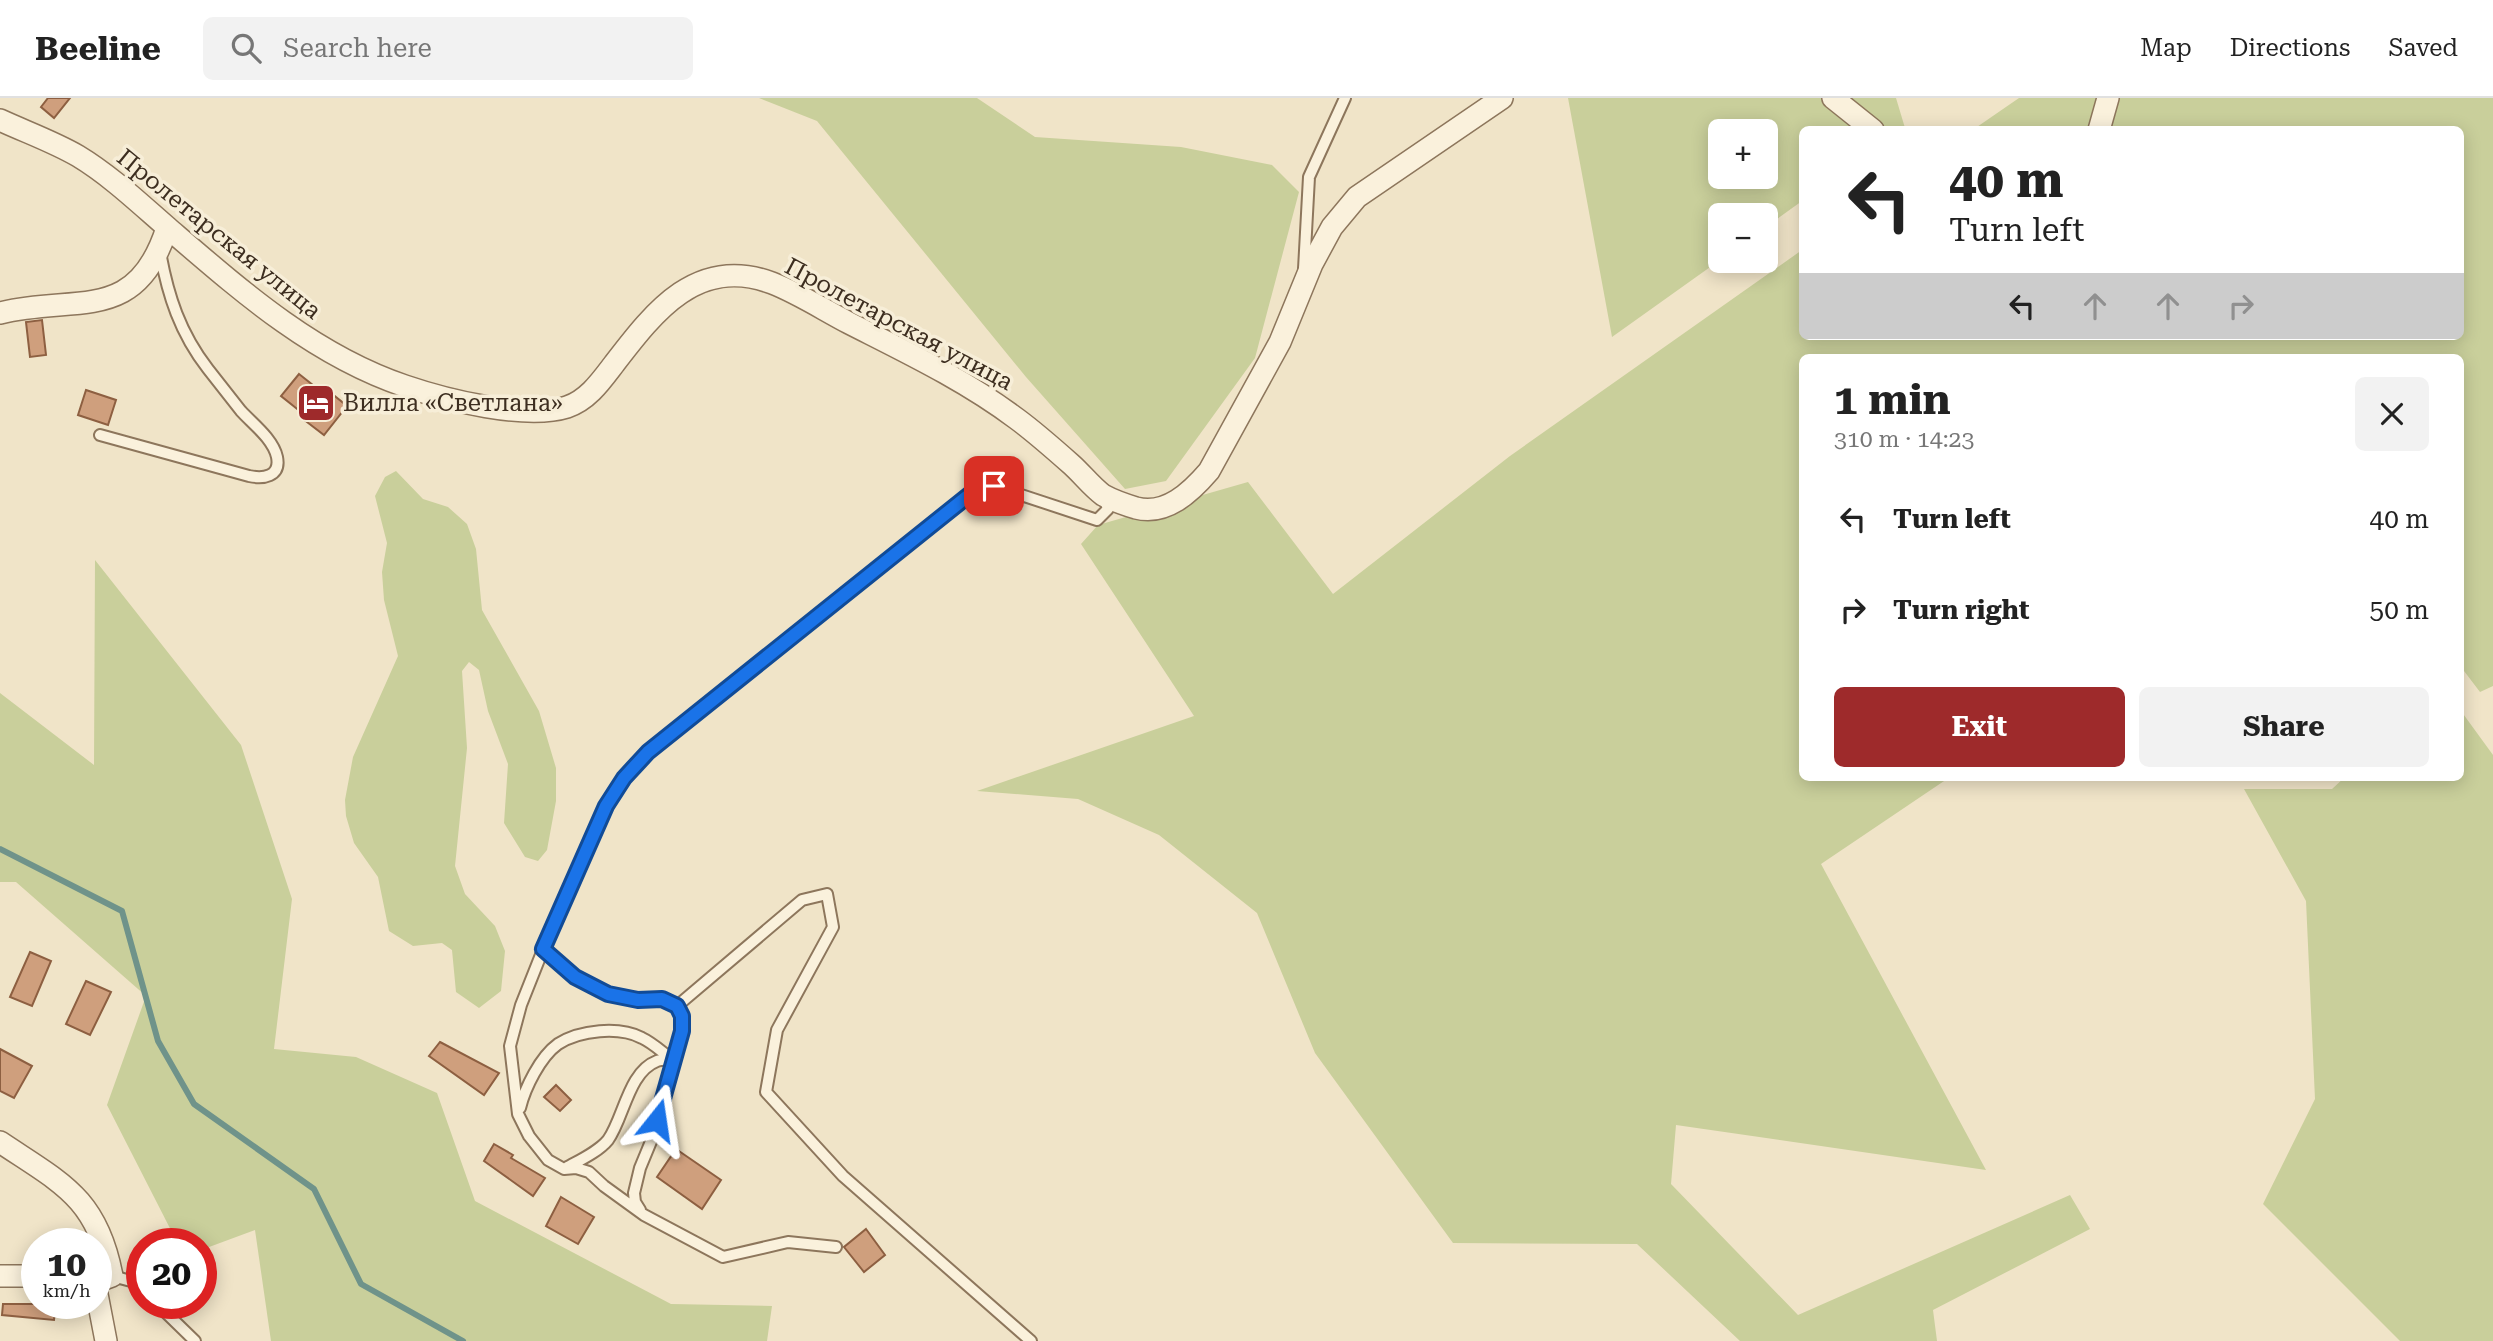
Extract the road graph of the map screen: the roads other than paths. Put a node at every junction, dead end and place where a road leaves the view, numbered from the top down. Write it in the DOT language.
graph roads {
  1 [pos="1345,98"];
  2 [pos="1502,98"];
  3 [pos="1833,98"];
  4 [pos="2108,98"];
  5 [pos="0,120"];
  6 [pos="1868,126"];
  7 [pos="2100,126"];
  8 [pos="167,228"];
  9 [pos="160,252"];
  10 [pos="1304,285"];
  11 [pos="0,313"];
  12 [pos="100,435"];
  13 [pos="1103,495"];
  14 [pos="543,949"];
  15 [pos="677,1006"];
  16 [pos="673,1060"];
  17 [pos="518,1114"];
  18 [pos="0,1142"];
  19 [pos="564,1169"];
  20 [pos="644,1215"];
  21 [pos="97,1228"];
  22 [pos="835,1247"];
  23 [pos="0,1276"];
  24 [pos="21,1276"];
  25 [pos="105,1319"];
  26 [pos="172,1319"];
  27 [pos="106,1341"];
  28 [pos="195,1341"];
  29 [pos="1031,1341"];
  1 -- 10 [label="lane"];
  2 -- 10 [label="street, Пролетарская улица"];
  3 -- 6 [label="street"];
  4 -- 7 [label="street"];
  5 -- 8 [label="street, Пролетарская улица"];
  8 -- 9 [label="street"];
  8 -- 13 [label="street, Пролетарская улица"];
  9 -- 11 [label="street"];
  9 -- 12 [label="lane"];
  10 -- 13 [label="street, Пролетарская улица"];
  13 -- 14 [label="lane"];
  14 -- 15 [label="lane"];
  14 -- 17 [label="lane"];
  15 -- 16 [label="lane"];
  15 -- 29 [label="lane"];
  16 -- 17 [label="lane"];
  16 -- 19 [label="lane"];
  16 -- 20 [label="lane"];
  17 -- 19 [label="lane"];
  18 -- 21 [label="street"];
  19 -- 20 [label="lane"];
  20 -- 22 [label="lane"];
  23 -- 24 [label="street"];
  25 -- 27 [label="street"];
  26 -- 28 [label="lane"];
}
